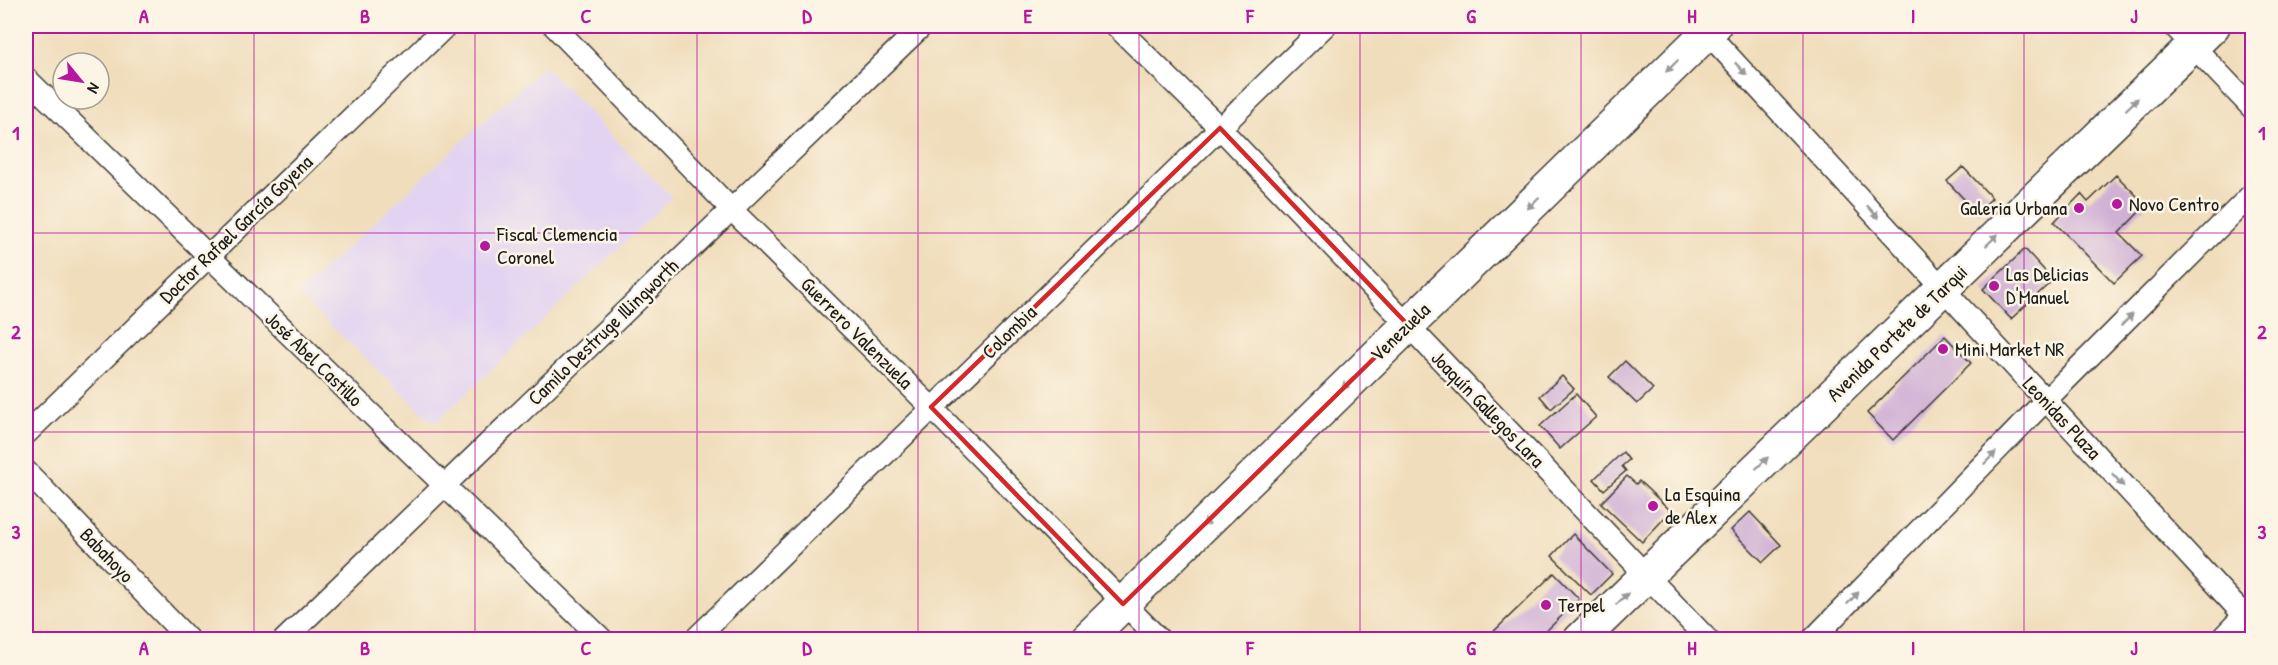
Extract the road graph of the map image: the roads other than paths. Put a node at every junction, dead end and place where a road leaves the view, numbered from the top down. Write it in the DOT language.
graph roads {
  1 [pos="446,26"];
  2 [pos="554,26"];
  3 [pos="922,26"];
  4 [pos="1116,26"];
  5 [pos="1326,26"];
  6 [pos="1707,28"];
  7 [pos="2194,32"];
  8 [pos="26,78"];
  9 [pos="2253,108"];
  10 [pos="1220,128"];
  11 [pos="2253,194"];
  12 [pos="732,208"];
  13 [pos="208,256"];
  14 [pos="1943,287"];
  15 [pos="1408,325"];
  16 [pos="2045,401"];
  17 [pos="931,407"];
  18 [pos="26,434"];
  19 [pos="26,471"];
  20 [pos="444,486"];
  21 [pos="1646,575"];
  22 [pos="1123,604"];
  23 [pos="2250,616"];
  24 [pos="189,639"];
  25 [pos="284,639"];
  26 [pos="603,639"];
  27 [pos="694,639"];
  28 [pos="1086,639"];
  29 [pos="1160,639"];
  30 [pos="1580,639"];
  31 [pos="1708,639"];
  32 [pos="1812,639"];
  33 [pos="2220,639"];
  1 -- 13 [label="street, Doctor Rafael García Goyena"];
  2 -- 12 [label="street, Guerrero Valenzuela"];
  3 -- 12 [label="street, Camilo Destruge Illingworth"];
  4 -- 10 [label="street, Joaquín Gallegos Lara"];
  5 -- 10 [label="street, Colombia"];
  6 -- 14 [label="street, Leonidas Plaza, one-way"];
  6 -- 15 [label="main road, Venezuela, one-way"];
  7 -- 9 [label="street"];
  14 -- 7 [label="main road, Avenida Portete de Tarqui, one-way"];
  8 -- 13 [label="street, José Abel Castillo"];
  10 -- 15 [label="street, Joaquín Gallegos Lara"];
  10 -- 17 [label="street, Colombia"];
  16 -- 11 [label="street, one-way"];
  12 -- 17 [label="street, Guerrero Valenzuela"];
  12 -- 20 [label="street, Camilo Destruge Illingworth"];
  13 -- 18 [label="street, Doctor Rafael García Goyena"];
  13 -- 20 [label="street, José Abel Castillo"];
  14 -- 16 [label="street, Leonidas Plaza"];
  21 -- 14 [label="main road, Avenida Portete de Tarqui, one-way"];
  15 -- 21 [label="street, Joaquín Gallegos Lara"];
  15 -- 22 [label="main road, Venezuela, one-way"];
  16 -- 23 [label="street, Leonidas Plaza, one-way"];
  32 -- 16 [label="street, one-way"];
  17 -- 22 [label="street, Guerrero Valenzuela"];
  17 -- 27 [label="street, Colombia"];
  19 -- 24 [label="street, Babahoyo"];
  20 -- 25 [label="street, Camilo Destruge Illingworth"];
  20 -- 26 [label="street, José Abel Castillo"];
  30 -- 21 [label="main road, Avenida Portete de Tarqui, one-way"];
  21 -- 31 [label="street, Joaquín Gallegos Lara"];
  22 -- 28 [label="main road, Venezuela"];
  22 -- 29 [label="street, Guerrero Valenzuela"];
  23 -- 33 [label="street"];
}
